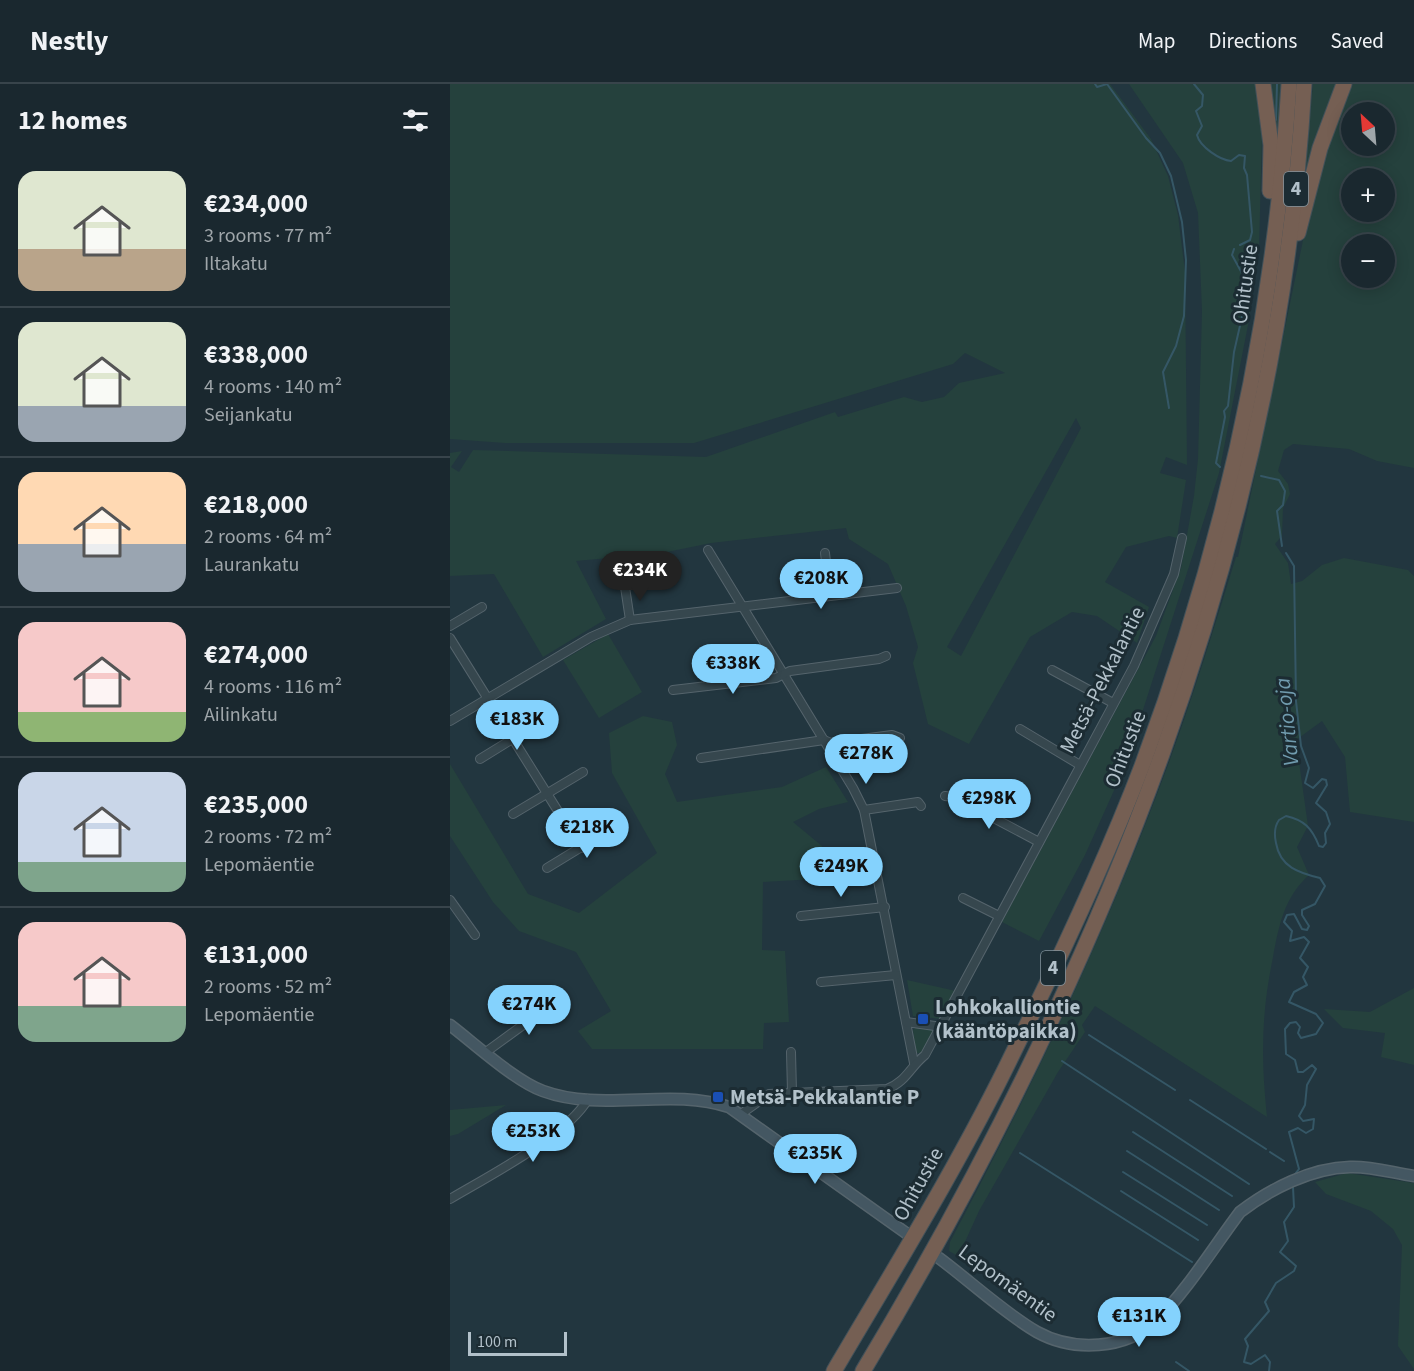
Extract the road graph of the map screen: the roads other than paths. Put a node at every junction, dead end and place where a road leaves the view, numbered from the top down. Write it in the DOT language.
graph roads {
  1 [pos="1263,84"];
  2 [pos="1289,84"];
  3 [pos="1304,84"];
  4 [pos="1344,84"];
  5 [pos="1266,287"];
  6 [pos="1281,294"];
  7 [pos="1182,538"];
  8 [pos="708,550"];
  9 [pos="825,553"];
  10 [pos="625,587"];
  11 [pos="897,588"];
  12 [pos="830,596"];
  13 [pos="482,607"];
  14 [pos="743,607"];
  15 [pos="630,621"];
  16 [pos="450,626"];
  17 [pos="450,638"];
  18 [pos="886,656"];
  19 [pos="1052,669"];
  20 [pos="784,674"];
  21 [pos="673,690"];
  22 [pos="488,699"];
  23 [pos="1113,703"];
  24 [pos="450,721"];
  25 [pos="540,722"];
  26 [pos="1020,729"];
  27 [pos="900,738"];
  28 [pos="513,739"];
  29 [pos="824,741"];
  30 [pos="701,758"];
  31 [pos="480,759"];
  32 [pos="1080,765"];
  33 [pos="583,772"];
  34 [pos="547,794"];
  35 [pos="945,796"];
  36 [pos="921,806"];
  37 [pos="864,810"];
  38 [pos="513,814"];
  39 [pos="614,827"];
  40 [pos="1039,842"];
  41 [pos="581,848"];
  42 [pos="548,868"];
  43 [pos="963,898"];
  44 [pos="450,900"];
  45 [pos="885,907"];
  46 [pos="801,916"];
  47 [pos="999,916"];
  48 [pos="475,934"];
  49 [pos="897,975"];
  50 [pos="821,982"];
  51 [pos="556,1001"];
  52 [pos="906,1022"];
  53 [pos="450,1025"];
  54 [pos="942,1027"];
  55 [pos="486,1052"];
  56 [pos="791,1052"];
  57 [pos="914,1063"];
  58 [pos="792,1092"];
  59 [pos="588,1099"];
  60 [pos="741,1114"];
  61 [pos="1414,1176"];
  62 [pos="450,1199"];
  63 [pos="906,1233"];
  64 [pos="939,1258"];
  65 [pos="834,1371"];
  66 [pos="863,1371"];
  1 -- 5 [label="highway"];
  2 -- 5 [label="highway, Ohitustie / 4"];
  3 -- 6 [label="highway, Ohitustie / 4"];
  4 -- 6 [label="highway"];
  5 -- 65 [label="highway, Ohitustie / 4"];
  6 -- 66 [label="highway, Ohitustie / 4"];
  7 -- 23 [label="street, Metsä-Pekkalantie"];
  8 -- 14 [label="street"];
  9 -- 12 [label="street"];
  10 -- 15 [label="street"];
  11 -- 12 [label="street"];
  12 -- 14 [label="street"];
  13 -- 16 [label="street"];
  14 -- 15 [label="street"];
  14 -- 20 [label="street"];
  15 -- 22 [label="street"];
  17 -- 22 [label="street"];
  18 -- 20 [label="street"];
  19 -- 23 [label="street"];
  20 -- 21 [label="street"];
  20 -- 29 [label="street"];
  22 -- 24 [label="street"];
  22 -- 28 [label="street"];
  23 -- 32 [label="street, Metsä-Pekkalantie"];
  25 -- 28 [label="street"];
  26 -- 32 [label="street"];
  27 -- 29 [label="street"];
  28 -- 31 [label="street"];
  28 -- 34 [label="street"];
  29 -- 30 [label="street"];
  29 -- 37 [label="street"];
  32 -- 40 [label="street, Metsä-Pekkalantie"];
  33 -- 34 [label="street"];
  34 -- 38 [label="street"];
  34 -- 41 [label="street"];
  35 -- 40 [label="street"];
  36 -- 37 [label="street"];
  37 -- 45 [label="street"];
  39 -- 41 [label="street"];
  40 -- 47 [label="street, Metsä-Pekkalantie"];
  41 -- 42 [label="street"];
  43 -- 47 [label="street"];
  44 -- 48 [label="street"];
  45 -- 46 [label="street"];
  45 -- 49 [label="street"];
  47 -- 54 [label="street, Metsä-Pekkalantie"];
  49 -- 50 [label="street"];
  49 -- 52 [label="street"];
  51 -- 55 [label="street"];
  52 -- 54 [label="street"];
  52 -- 57 [label="street"];
  53 -- 55 [label="street"];
  54 -- 57 [label="street, Metsä-Pekkalantie"];
  55 -- 59 [label="street"];
  56 -- 58 [label="street"];
  57 -- 58 [label="street, Metsä-Pekkalantie"];
  58 -- 60 [label="street, Metsä-Pekkalantie"];
  59 -- 60 [label="street"];
  59 -- 62 [label="street"];
  60 -- 63 [label="street"];
  61 -- 64 [label="street, Lepomäentie"];
}
